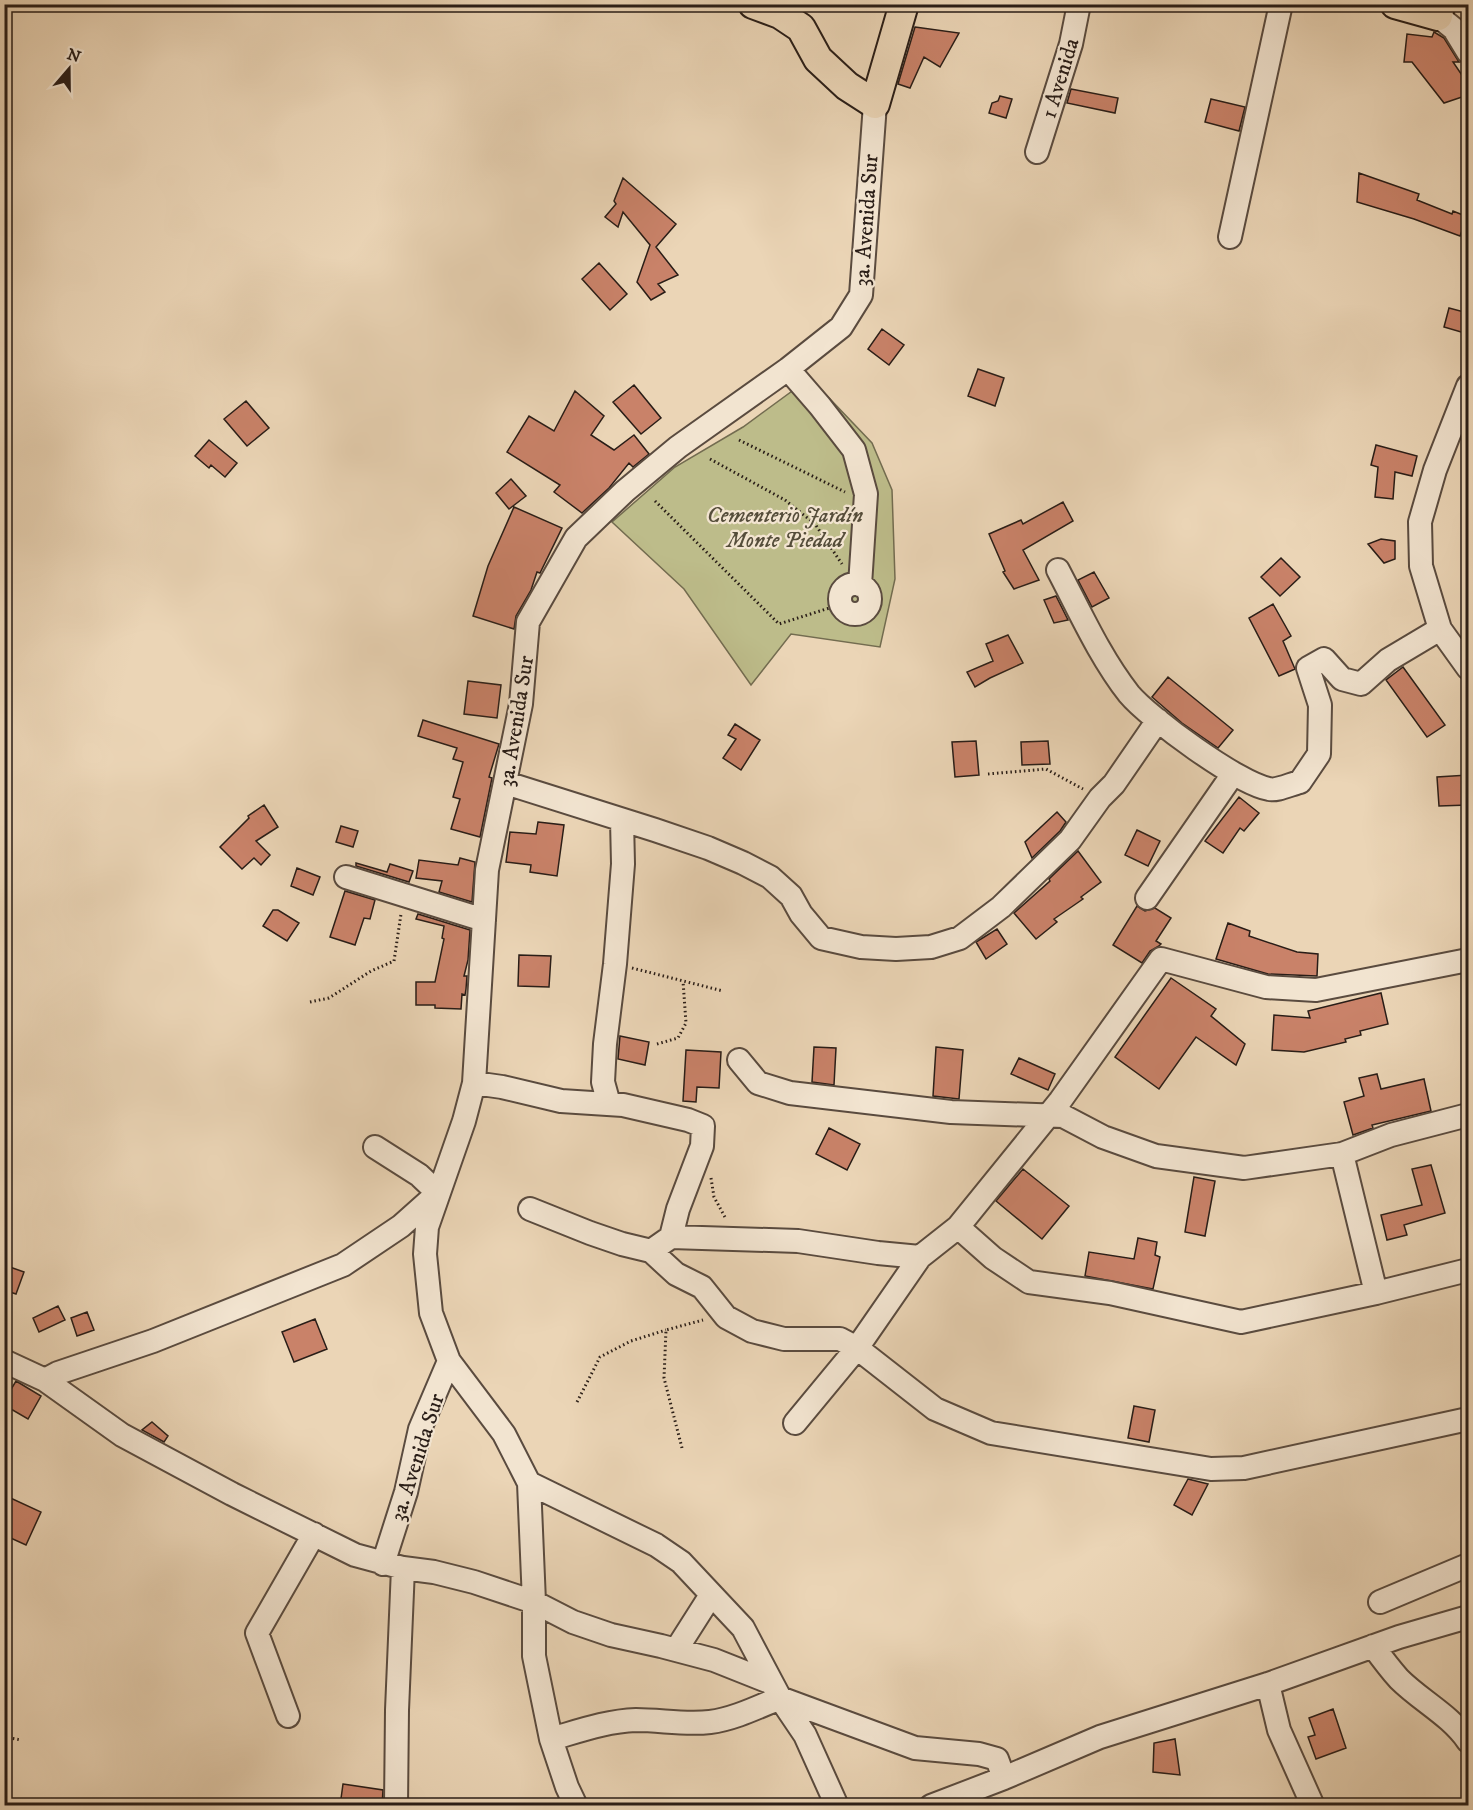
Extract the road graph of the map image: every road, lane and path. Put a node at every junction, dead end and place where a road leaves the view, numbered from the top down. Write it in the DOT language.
graph roads {
  1 [pos="753,4"];
  2 [pos="904,4"];
  3 [pos="1079,4"];
  4 [pos="1281,4"];
  5 [pos="1395,4"];
  6 [pos="1439,10"];
  7 [pos="1468,52"];
  8 [pos="874,104"];
  9 [pos="1037,152"];
  10 [pos="1230,237"];
  11 [pos="788,369"];
  12 [pos="1468,387"];
  13 [pos="739,440"];
  14 [pos="710,459"];
  15 [pos="655,501"];
  16 [pos="866,502"];
  17 [pos="1058,570"];
  18 [pos="858,584"];
  19 [pos="842,604"];
  20 [pos="1440,629"];
  21 [pos="1468,669"];
  22 [pos="1158,720"];
  23 [pos="988,774"];
  24 [pos="1233,774"];
  25 [pos="506,783"];
  26 [pos="1100,798"];
  27 [pos="622,820"];
  28 [pos="346,877"];
  29 [pos="404,895"];
  30 [pos="1147,898"];
  31 [pos="484,920"];
  32 [pos="1468,960"];
  33 [pos="615,964"];
  34 [pos="682,981"];
  35 [pos="723,992"];
  36 [pos="310,1002"];
  37 [pos="657,1044"];
  38 [pos="739,1060"];
  39 [pos="474,1083"];
  40 [pos="609,1104"];
  41 [pos="1047,1114"];
  42 [pos="1468,1115"];
  43 [pos="375,1147"];
  44 [pos="1342,1154"];
  45 [pos="697,1159"];
  46 [pos="438,1193"];
  47 [pos="530,1209"];
  48 [pos="958,1227"];
  49 [pos="671,1238"];
  50 [pos="738,1240"];
  51 [pos="651,1251"];
  52 [pos="920,1257"];
  53 [pos="1468,1270"];
  54 [pos="1376,1293"];
  55 [pos="726,1317"];
  56 [pos="666,1330"];
  57 [pos="857,1348"];
  58 [pos="4,1361"];
  59 [pos="449,1361"];
  60 [pos="45,1380"];
  61 [pos="577,1402"];
  62 [pos="1468,1419"];
  63 [pos="795,1423"];
  64 [pos="682,1448"];
  65 [pos="529,1484"];
  66 [pos="314,1534"];
  67 [pos="1468,1565"];
  68 [pos="393,1566"];
  69 [pos="711,1595"];
  70 [pos="534,1602"];
  71 [pos="1380,1602"];
  72 [pos="1468,1617"];
  73 [pos="1372,1646"];
  74 [pos="676,1650"];
  75 [pos="1268,1684"];
  76 [pos="776,1690"];
  77 [pos="288,1716"];
  78 [pos="4,1737"];
  79 [pos="551,1739"];
  80 [pos="21,1740"];
  81 [pos="1468,1741"];
  82 [pos="1004,1778"];
  83 [pos="396,1806"];
  84 [pos="576,1806"];
  85 [pos="837,1806"];
  86 [pos="931,1806"];
  87 [pos="1313,1806"];
  1 -- 8 [label="main road"];
  2 -- 8 [label="main road, 3a. Avenida Sur"];
  3 -- 9 [label="street, 1 Avenida"];
  4 -- 10 [label="street"];
  5 -- 6 [label="main road"];
  6 -- 7 [label="street"];
  8 -- 11 [label="street, 3a. Avenida Sur"];
  11 -- 16 [label="street"];
  11 -- 25 [label="street, 3a. Avenida Sur"];
  12 -- 20 [label="street"];
  13 -- 16 [label="path"];
  14 -- 18 [label="path"];
  15 -- 19 [label="path"];
  16 -- 18 [label="street"];
  17 -- 22 [label="street"];
  18 -- 19 [label="street"];
  20 -- 21 [label="street"];
  20 -- 24 [label="street"];
  22 -- 24 [label="street"];
  22 -- 26 [label="street"];
  23 -- 26 [label="path"];
  24 -- 30 [label="street"];
  25 -- 27 [label="street"];
  25 -- 31 [label="street, 3a. Avenida Sur"];
  26 -- 27 [label="street"];
  27 -- 33 [label="street"];
  28 -- 29 [label="street"];
  29 -- 31 [label="street"];
  29 -- 36 [label="path"];
  31 -- 39 [label="street, 3a. Avenida Sur"];
  32 -- 41 [label="street"];
  33 -- 34 [label="path"];
  33 -- 40 [label="street"];
  34 -- 35 [label="path"];
  34 -- 37 [label="path"];
  38 -- 41 [label="street"];
  39 -- 40 [label="street"];
  39 -- 46 [label="street, 3a. Avenida Sur"];
  40 -- 45 [label="street"];
  41 -- 44 [label="street"];
  41 -- 48 [label="street"];
  42 -- 44 [label="street"];
  43 -- 46 [label="street"];
  44 -- 54 [label="street"];
  45 -- 49 [label="street"];
  45 -- 50 [label="path"];
  46 -- 59 [label="street, 3a. Avenida Sur"];
  46 -- 60 [label="street"];
  47 -- 51 [label="street"];
  48 -- 52 [label="street"];
  48 -- 54 [label="street"];
  49 -- 50 [label="street"];
  49 -- 51 [label="street"];
  50 -- 52 [label="street"];
  51 -- 55 [label="street"];
  52 -- 57 [label="street"];
  53 -- 54 [label="street"];
  55 -- 56 [label="path"];
  55 -- 57 [label="street"];
  56 -- 61 [label="path"];
  56 -- 64 [label="path"];
  57 -- 62 [label="street"];
  57 -- 63 [label="street"];
  58 -- 60 [label="street"];
  59 -- 65 [label="street"];
  59 -- 68 [label="street, 3a. Avenida Sur"];
  60 -- 66 [label="street"];
  65 -- 69 [label="street"];
  65 -- 70 [label="street"];
  66 -- 68 [label="street"];
  66 -- 77 [label="street"];
  67 -- 71 [label="street"];
  68 -- 70 [label="street"];
  68 -- 83 [label="street, 3a. Avenida Sur"];
  69 -- 74 [label="street"];
  69 -- 76 [label="street"];
  70 -- 74 [label="street"];
  70 -- 79 [label="street"];
  72 -- 73 [label="street"];
  73 -- 75 [label="street"];
  73 -- 81 [label="street"];
  74 -- 76 [label="street"];
  75 -- 82 [label="street"];
  75 -- 87 [label="street"];
  76 -- 79 [label="street"];
  76 -- 82 [label="street"];
  76 -- 85 [label="street"];
  78 -- 80 [label="path"];
  79 -- 84 [label="street"];
  82 -- 86 [label="street"];
}
